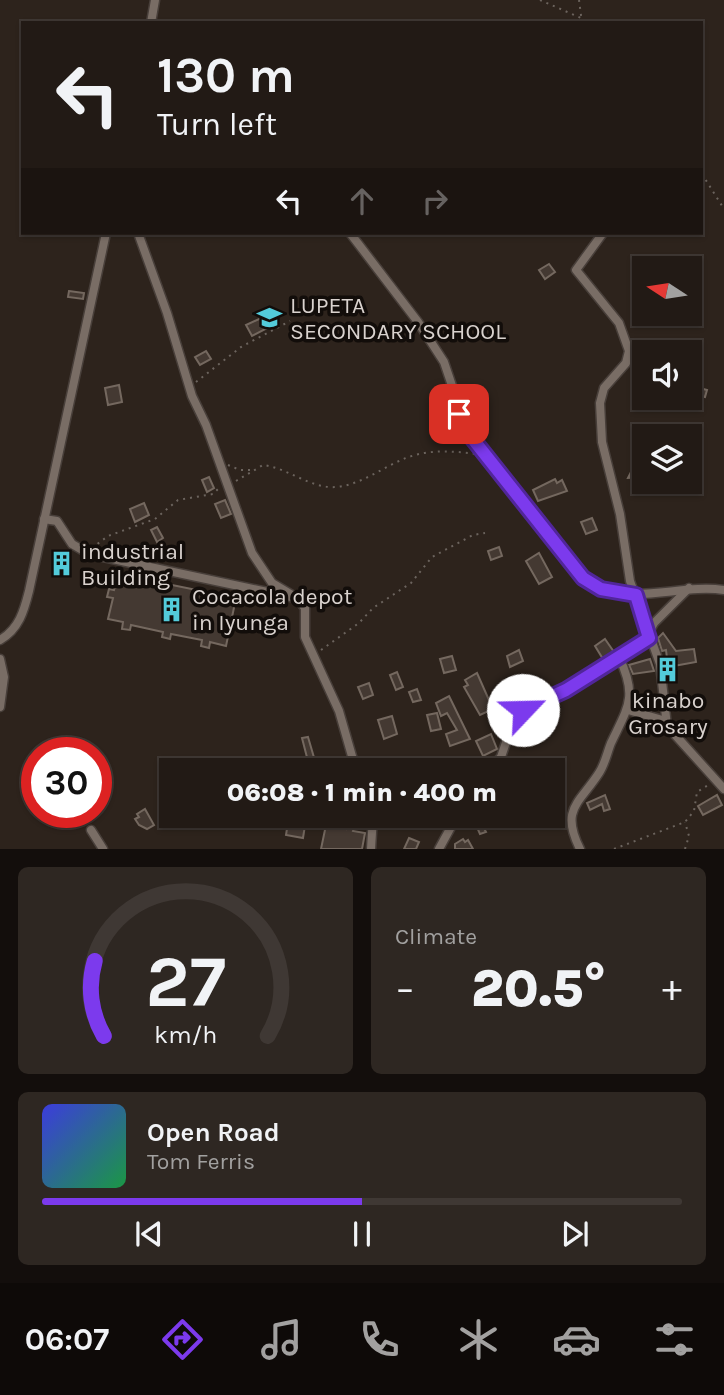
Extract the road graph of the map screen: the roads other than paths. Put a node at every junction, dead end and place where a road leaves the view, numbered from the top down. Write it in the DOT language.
graph roads {
  1 [pos="155,0"];
  2 [pos="153,21"];
  3 [pos="106,235"];
  4 [pos="139,235"];
  5 [pos="351,235"];
  6 [pos="602,235"];
  7 [pos="44,519"];
  8 [pos="689,588"];
  9 [pos="724,590"];
  10 [pos="636,595"];
  11 [pos="297,598"];
  12 [pos="649,636"];
  13 [pos="0,640"];
  14 [pos="619,657"];
  15 [pos="0,659"];
  16 [pos="0,707"];
  17 [pos="628,710"];
  18 [pos="666,721"];
  19 [pos="353,758"];
  20 [pos="500,758"];
  21 [pos="724,789"];
  22 [pos="372,828"];
  23 [pos="450,828"];
  24 [pos="91,830"];
  25 [pos="103,849"];
  26 [pos="371,849"];
  27 [pos="439,849"];
  28 [pos="580,849"];
  1 -- 2 [label="street"];
  3 -- 7 [label="street"];
  4 -- 11 [label="street"];
  5 -- 10 [label="street"];
  6 -- 10 [label="street"];
  7 -- 11 [label="street"];
  7 -- 13 [label="street"];
  8 -- 9 [label="street"];
  8 -- 10 [label="street"];
  8 -- 12 [label="street"];
  10 -- 12 [label="street"];
  11 -- 19 [label="street"];
  12 -- 14 [label="street"];
  12 -- 18 [label="street"];
  14 -- 17 [label="street"];
  14 -- 20 [label="street"];
  15 -- 16 [label="street"];
  17 -- 18 [label="street"];
  17 -- 28 [label="street"];
  18 -- 21 [label="street"];
  22 -- 26 [label="street"];
  23 -- 27 [label="street"];
  24 -- 25 [label="street"];
}
